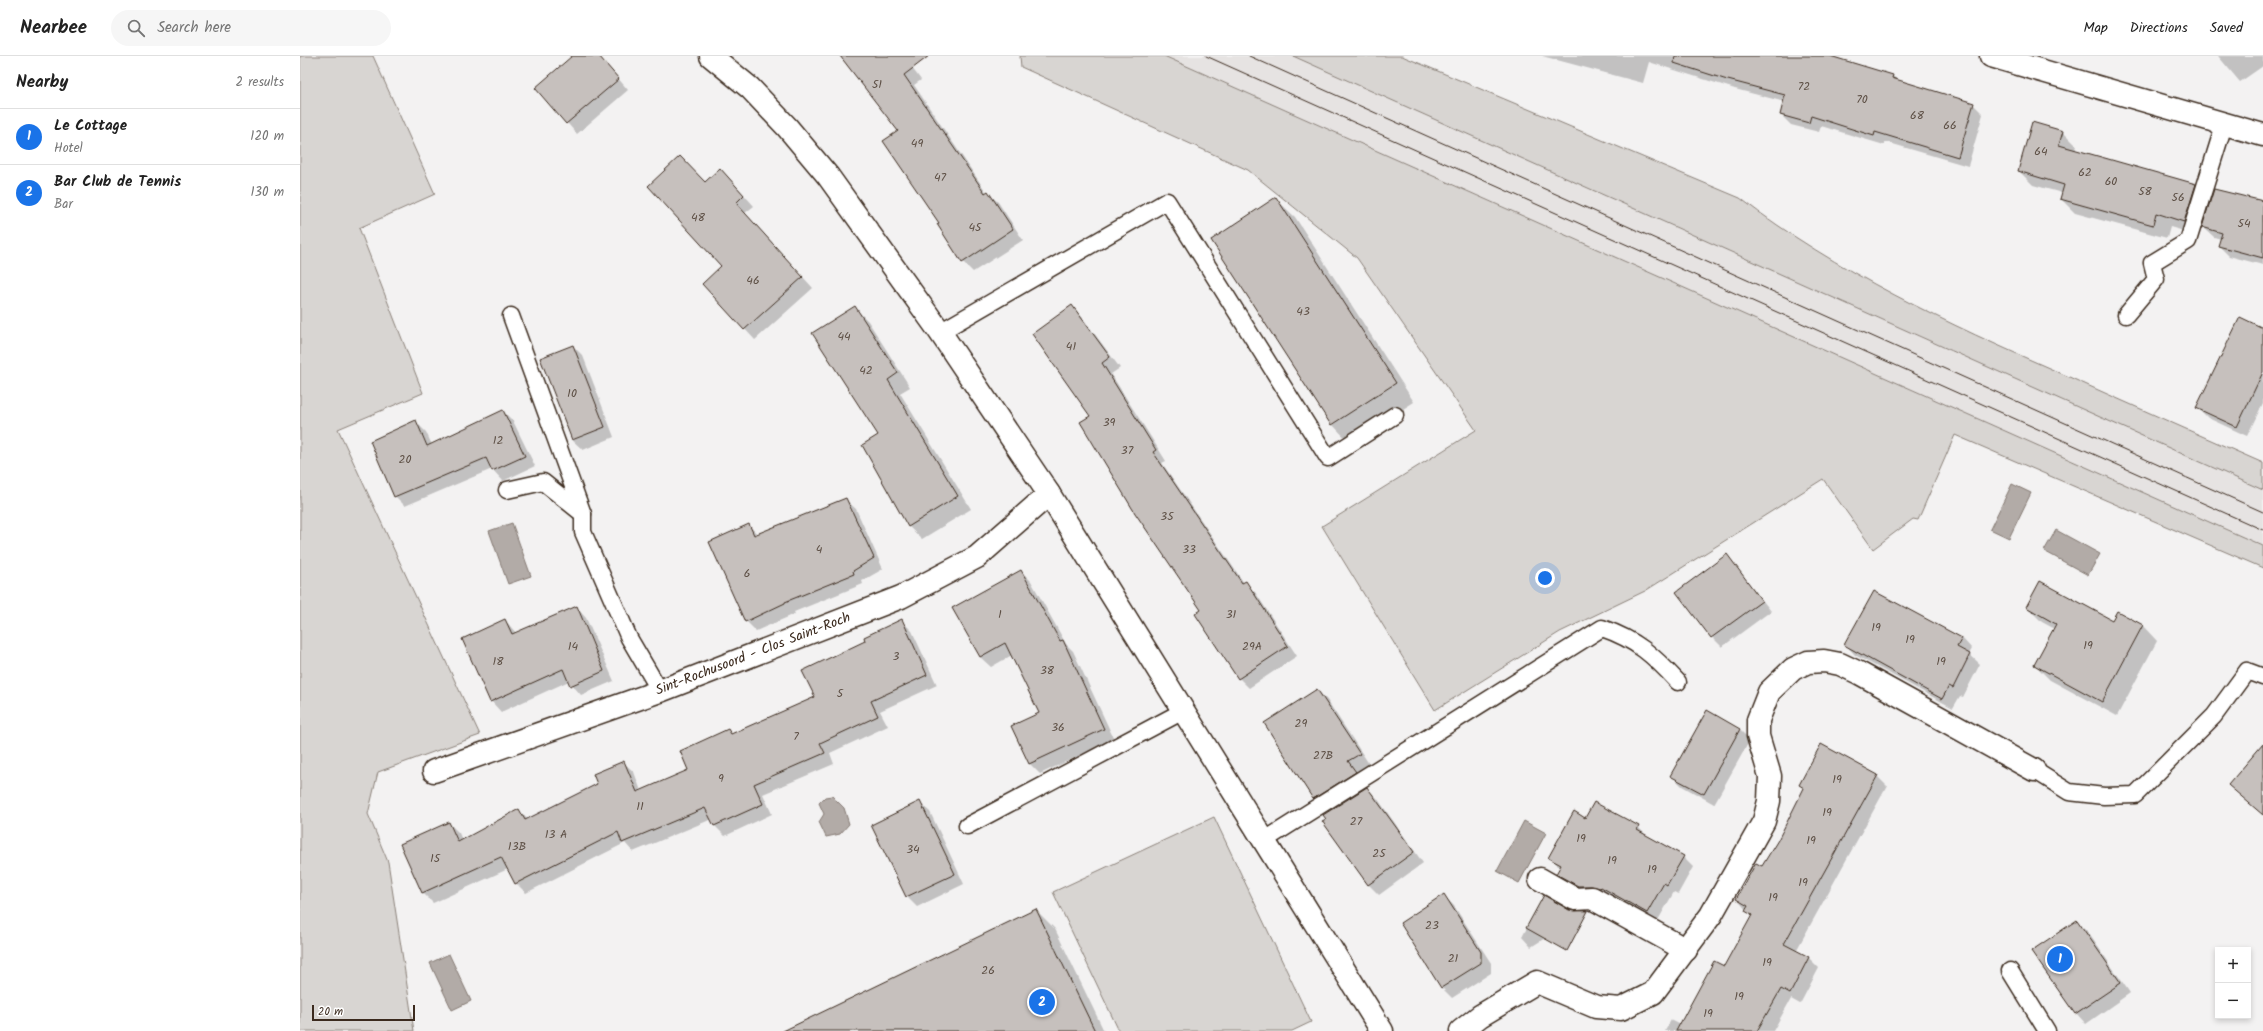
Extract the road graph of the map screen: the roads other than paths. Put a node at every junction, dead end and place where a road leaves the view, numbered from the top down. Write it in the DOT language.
graph roads {
  1 [pos="712,56"];
  2 [pos="1991,56"];
  3 [pos="2224,125"];
  4 [pos="2263,135"];
  5 [pos="2126,315"];
  6 [pos="511,316"];
  7 [pos="940,332"];
  8 [pos="1395,416"];
  9 [pos="507,490"];
  10 [pos="1049,494"];
  11 [pos="583,514"];
  12 [pos="2263,676"];
  13 [pos="1678,682"];
  14 [pos="660,691"];
  15 [pos="1184,710"];
  16 [pos="2034,770"];
  17 [pos="434,771"];
  18 [pos="967,826"];
  19 [pos="1265,840"];
  20 [pos="1540,879"];
  21 [pos="1686,950"];
  22 [pos="2010,971"];
  23 [pos="1382,1031"];
  24 [pos="1461,1031"];
  25 [pos="2047,1031"];
  1 -- 7 [label="street"];
  2 -- 3 [label="street"];
  3 -- 4 [label="street"];
  3 -- 5 [label="lane"];
  6 -- 11 [label="lane"];
  7 -- 8 [label="lane"];
  7 -- 10 [label="street"];
  9 -- 11 [label="lane"];
  10 -- 14 [label="street, Sint-Rochusoord - Clos Saint-Roch"];
  10 -- 15 [label="street"];
  11 -- 14 [label="lane"];
  12 -- 16 [label="lane"];
  13 -- 19 [label="lane"];
  14 -- 17 [label="street, Sint-Rochusoord - Clos Saint-Roch"];
  15 -- 18 [label="lane"];
  15 -- 19 [label="street"];
  16 -- 21 [label="street"];
  19 -- 23 [label="street"];
  20 -- 21 [label="street"];
  21 -- 24 [label="street"];
  22 -- 25 [label="lane"];
}
